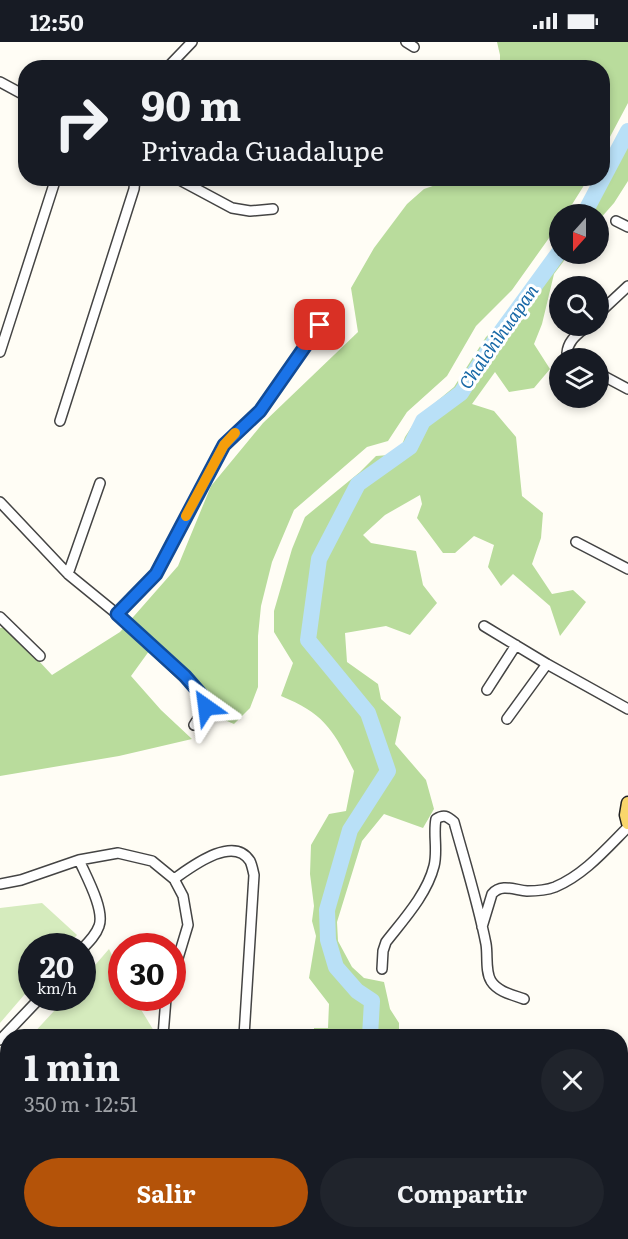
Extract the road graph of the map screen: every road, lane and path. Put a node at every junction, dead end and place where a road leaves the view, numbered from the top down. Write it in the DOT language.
graph roads {
  1 [pos="192,42"];
  2 [pos="175,60"];
  3 [pos="0,82"];
  4 [pos="18,92"];
  5 [pos="53,186"];
  6 [pos="134,186"];
  7 [pos="191,186"];
  8 [pos="273,209"];
  9 [pos="616,221"];
  10 [pos="628,227"];
  11 [pos="628,286"];
  12 [pos="609,304"];
  13 [pos="320,325"];
  14 [pos="578,336"];
  15 [pos="568,348"];
  16 [pos="0,352"];
  17 [pos="609,378"];
  18 [pos="628,388"];
  19 [pos="60,421"];
  20 [pos="100,483"];
  21 [pos="0,502"];
  22 [pos="576,542"];
  23 [pos="628,569"];
  24 [pos="69,574"];
  25 [pos="117,614"];
  26 [pos="0,617"];
  27 [pos="484,626"];
  28 [pos="516,645"];
  29 [pos="40,656"];
  30 [pos="547,664"];
  31 [pos="487,690"];
  32 [pos="628,709"];
  33 [pos="507,719"];
  34 [pos="194,725"];
  35 [pos="628,803"];
  36 [pos="628,825"];
  37 [pos="79,860"];
  38 [pos="174,879"];
  39 [pos="0,884"];
  40 [pos="482,927"];
  41 [pos="96,933"];
  42 [pos="186,933"];
  43 [pos="382,969"];
  44 [pos="524,999"];
  45 [pos="28,1011"];
  46 [pos="165,1011"];
  47 [pos="10,1029"];
  48 [pos="164,1029"];
  49 [pos="244,1029"];
  1 -- 2 [label="street"];
  3 -- 4 [label="street"];
  5 -- 16 [label="street"];
  6 -- 19 [label="street"];
  7 -- 8 [label="street"];
  9 -- 10 [label="street"];
  11 -- 12 [label="street"];
  13 -- 25 [label="street"];
  14 -- 15 [label="street"];
  17 -- 18 [label="street"];
  20 -- 24 [label="street"];
  21 -- 24 [label="street"];
  22 -- 23 [label="street"];
  24 -- 25 [label="street"];
  25 -- 34 [label="street"];
  26 -- 29 [label="street"];
  27 -- 28 [label="street"];
  28 -- 30 [label="street"];
  28 -- 31 [label="street"];
  30 -- 32 [label="street"];
  30 -- 33 [label="street"];
  35 -- 36 [label="main road"];
  36 -- 40 [label="street"];
  37 -- 38 [label="street"];
  37 -- 39 [label="street"];
  37 -- 41 [label="street"];
  38 -- 42 [label="street"];
  38 -- 49 [label="street"];
  40 -- 43 [label="street"];
  40 -- 44 [label="street"];
  45 -- 47 [label="street"];
  46 -- 48 [label="street"];
}
